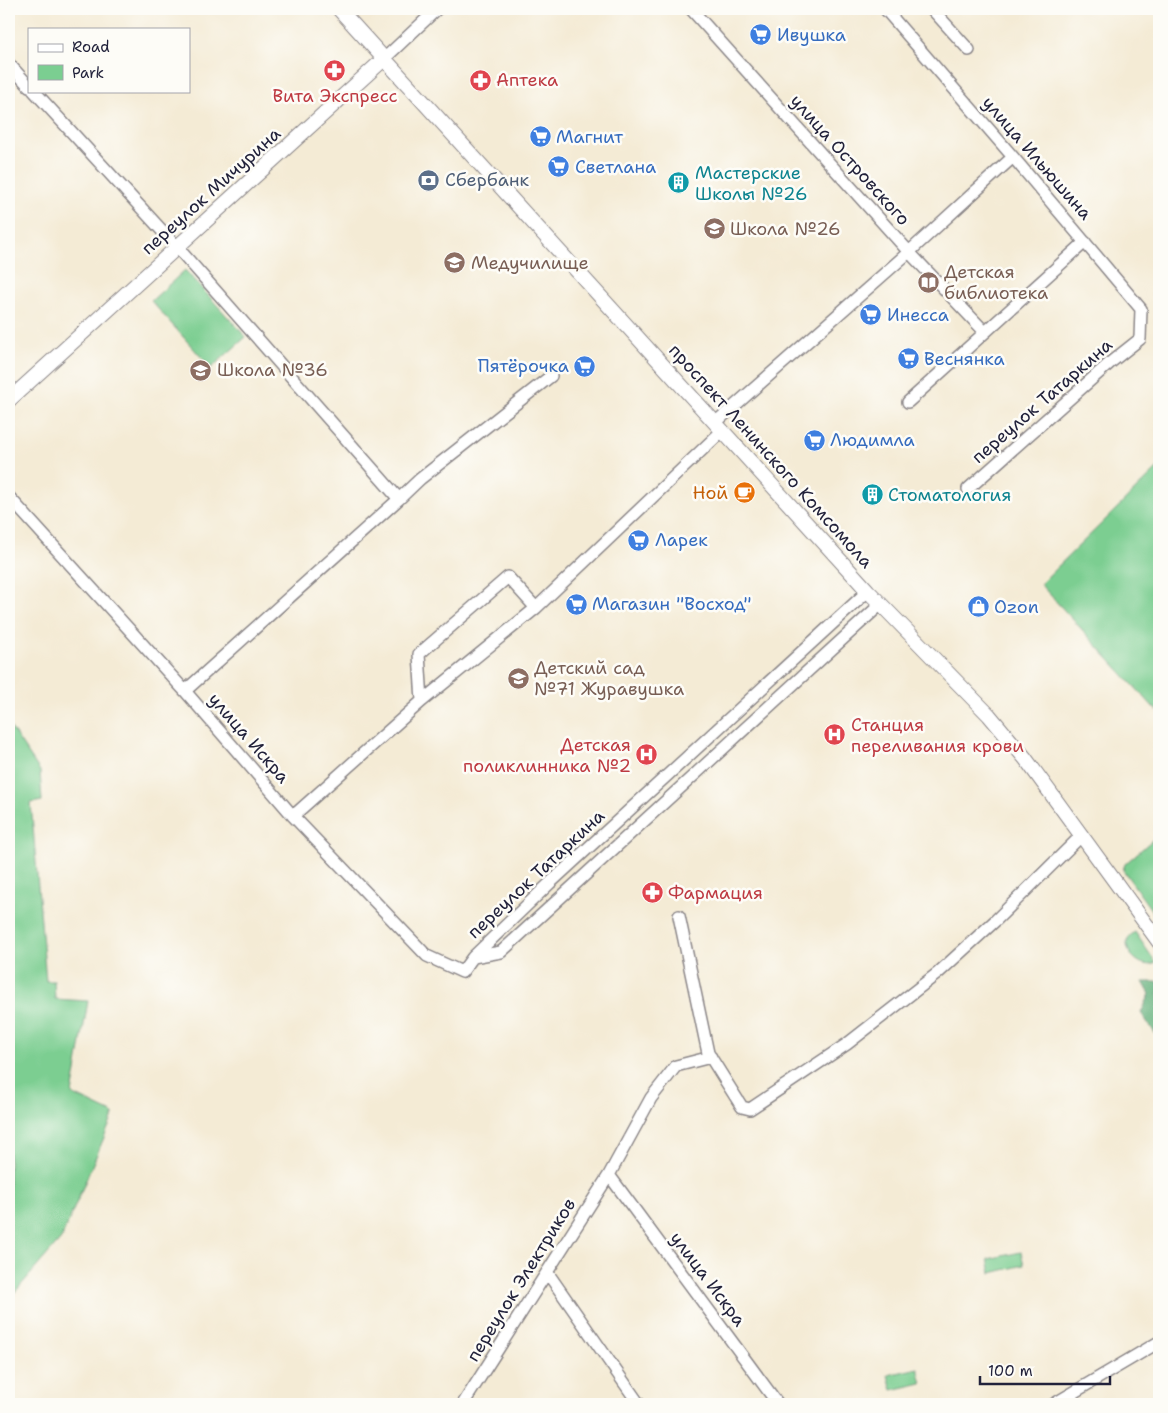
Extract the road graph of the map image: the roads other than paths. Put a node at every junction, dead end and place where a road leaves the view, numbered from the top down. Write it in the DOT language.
graph roads {
  1 [pos="340,9"];
  2 [pos="437,9"];
  3 [pos="691,9"];
  4 [pos="885,9"];
  5 [pos="932,9"];
  6 [pos="969,50"];
  7 [pos="385,58"];
  8 [pos="9,64"];
  9 [pos="28,85"];
  10 [pos="35,92"];
  11 [pos="1014,156"];
  12 [pos="1085,242"];
  13 [pos="177,247"];
  14 [pos="909,252"];
  15 [pos="986,332"];
  16 [pos="1140,340"];
  17 [pos="551,376"];
  18 [pos="9,400"];
  19 [pos="908,402"];
  20 [pos="719,427"];
  21 [pos="968,489"];
  22 [pos="9,497"];
  23 [pos="399,499"];
  24 [pos="868,591"];
  25 [pos="882,604"];
  26 [pos="536,608"];
  27 [pos="186,691"];
  28 [pos="422,701"];
  29 [pos="293,816"];
  30 [pos="1082,835"];
  31 [pos="679,916"];
  32 [pos="1159,942"];
  33 [pos="473,957"];
  34 [pos="711,1057"];
  35 [pos="608,1175"];
  36 [pos="546,1272"];
  37 [pos="1159,1342"];
  38 [pos="463,1404"];
  39 [pos="639,1404"];
  40 [pos="778,1404"];
  41 [pos="1054,1404"];
  1 -- 7 [label="main road, проспект Ленинского Комсомола"];
  2 -- 7 [label="street, переулок Мичурина"];
  3 -- 14 [label="street, улица Островского"];
  4 -- 11 [label="street, улица Ильюшина"];
  5 -- 6 [label="street"];
  7 -- 13 [label="main road, переулок Мичурина"];
  7 -- 20 [label="main road, проспект Ленинского Комсомола"];
  8 -- 9 [label="street"];
  10 -- 13 [label="street"];
  11 -- 12 [label="street, улица Ильюшина"];
  11 -- 14 [label="street"];
  12 -- 15 [label="street"];
  12 -- 16 [label="street, улица Ильюшина"];
  13 -- 18 [label="main road, переулок Мичурина"];
  13 -- 23 [label="street"];
  14 -- 15 [label="street, улица Островского"];
  14 -- 20 [label="street"];
  15 -- 19 [label="street"];
  16 -- 21 [label="street, переулок Татаркина"];
  17 -- 23 [label="street"];
  20 -- 24 [label="main road, проспект Ленинского Комсомола"];
  20 -- 26 [label="street"];
  22 -- 27 [label="street, улица Искра"];
  23 -- 27 [label="street"];
  24 -- 25 [label="main road, проспект Ленинского Комсомола"];
  24 -- 33 [label="street, переулок Татаркина"];
  25 -- 30 [label="main road, проспект Ленинского Комсомола"];
  25 -- 33 [label="street, переулок Татаркина"];
  26 -- 28 [label="street"];
  26 -- 28 [label="street"];
  27 -- 29 [label="street, улица Искра"];
  28 -- 29 [label="street"];
  29 -- 33 [label="street, улица Искра"];
  30 -- 32 [label="main road, проспект Ленинского Комсомола"];
  30 -- 34 [label="street"];
  31 -- 34 [label="street"];
  34 -- 35 [label="street, переулок Электриков"];
  35 -- 36 [label="street, переулок Электриков"];
  35 -- 40 [label="street, улица Искра"];
  36 -- 38 [label="street, переулок Электриков"];
  36 -- 39 [label="street"];
  37 -- 41 [label="street"];
}
